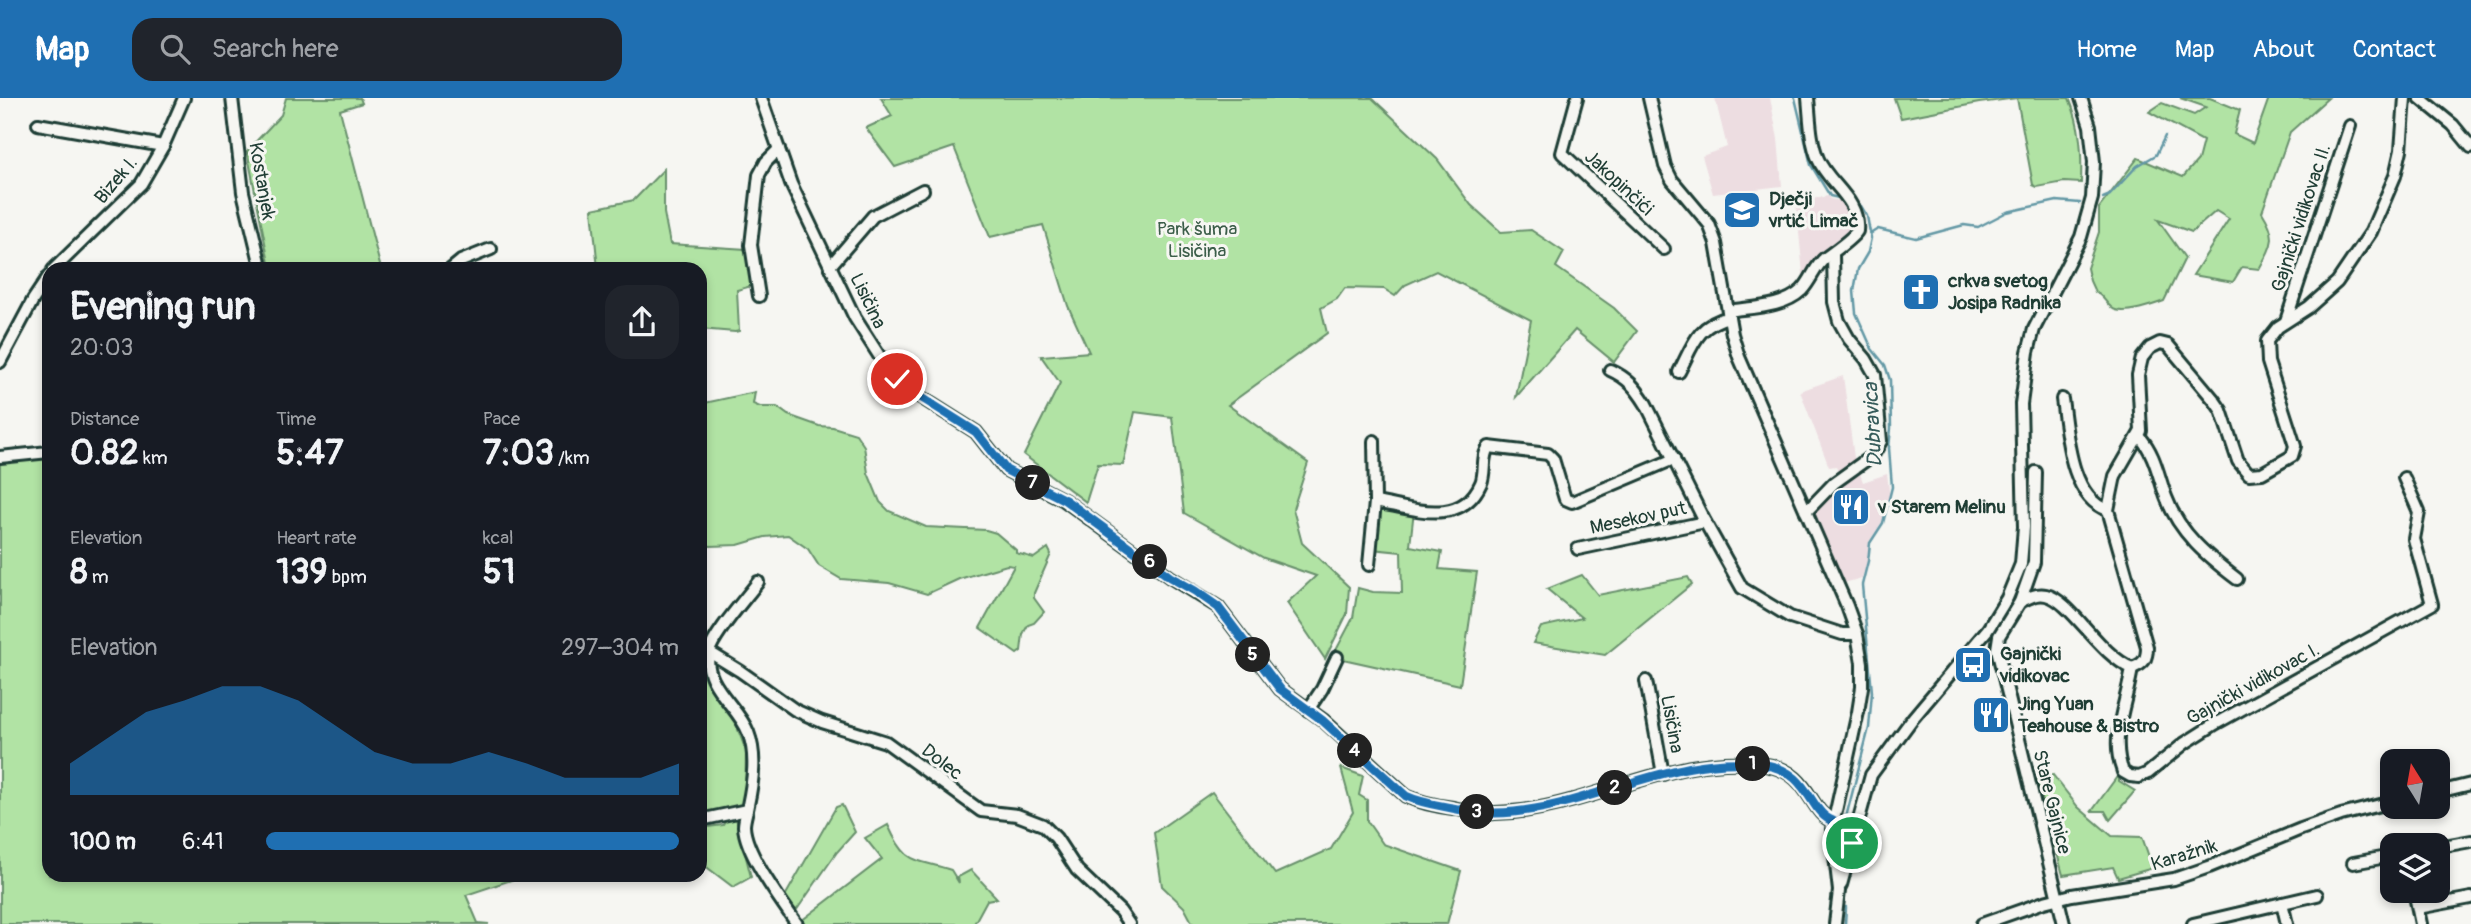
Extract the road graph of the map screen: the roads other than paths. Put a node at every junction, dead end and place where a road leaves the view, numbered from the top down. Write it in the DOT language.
graph roads {
  1 [pos="184,98"];
  2 [pos="232,98"];
  3 [pos="761,98"];
  4 [pos="1577,98"];
  5 [pos="1649,98"];
  6 [pos="1808,98"];
  7 [pos="2081,98"];
  8 [pos="2405,98"];
  9 [pos="2420,98"];
  10 [pos="38,124"];
  11 [pos="2350,126"];
  12 [pos="163,146"];
  13 [pos="2471,146"];
  14 [pos="779,149"];
  15 [pos="923,190"];
  16 [pos="491,249"];
  17 [pos="1664,249"];
  18 [pos="1833,255"];
  19 [pos="61,262"];
  20 [pos="260,262"];
  21 [pos="460,262"];
  22 [pos="831,265"];
  23 [pos="42,286"];
  24 [pos="759,296"];
  25 [pos="1728,314"];
  26 [pos="2286,321"];
  27 [pos="0,362"];
  28 [pos="1610,370"];
  29 [pos="1679,372"];
  30 [pos="2062,399"];
  31 [pos="2140,437"];
  32 [pos="1374,441"];
  33 [pos="42,453"];
  34 [pos="0,457"];
  35 [pos="1674,459"];
  36 [pos="2036,472"];
  37 [pos="2404,478"];
  38 [pos="1375,502"];
  39 [pos="2108,510"];
  40 [pos="1806,512"];
  41 [pos="1705,522"];
  42 [pos="1578,549"];
  43 [pos="1369,565"];
  44 [pos="2238,579"];
  45 [pos="758,582"];
  46 [pos="2020,602"];
  47 [pos="1857,634"];
  48 [pos="707,651"];
  49 [pos="709,653"];
  50 [pos="1337,657"];
  51 [pos="2132,668"];
  52 [pos="1646,681"];
  53 [pos="1308,709"];
  54 [pos="1663,774"];
  55 [pos="2471,784"];
  56 [pos="2450,789"];
  57 [pos="2380,805"];
  58 [pos="747,810"];
  59 [pos="707,819"];
  60 [pos="1833,821"];
  61 [pos="1832,836"];
  62 [pos="2471,841"];
  63 [pos="1852,843"];
  64 [pos="2450,845"];
  65 [pos="2380,858"];
  66 [pos="2353,863"];
  67 [pos="1839,891"];
  68 [pos="2318,895"];
  69 [pos="2471,898"];
  70 [pos="2058,899"];
  71 [pos="2282,903"];
  72 [pos="2417,903"];
  73 [pos="2418,908"];
  74 [pos="797,924"];
  75 [pos="1129,924"];
  76 [pos="1835,924"];
  77 [pos="1982,924"];
  78 [pos="2064,924"];
  79 [pos="2193,924"];
  80 [pos="2287,924"];
  81 [pos="2421,924"];
  1 -- 12 [label="street, Bizek I."];
  2 -- 20 [label="street, Kostanjek"];
  3 -- 14 [label="street, Lisičina"];
  4 -- 17 [label="street, Jakopinčići"];
  5 -- 25 [label="street"];
  6 -- 18 [label="street"];
  7 -- 63 [label="street"];
  8 -- 26 [label="street, Gajnički vidikovac II."];
  9 -- 13 [label="street"];
  10 -- 12 [label="street"];
  11 -- 26 [label="street, Gajnički vidikovac II."];
  12 -- 19 [label="street, Bizek I."];
  14 -- 22 [label="street, Lisičina"];
  14 -- 24 [label="street"];
  15 -- 22 [label="street, Lisičina"];
  16 -- 21 [label="street"];
  18 -- 25 [label="street"];
  18 -- 40 [label="street"];
  22 -- 53 [label="street, Lisičina"];
  23 -- 27 [label="street"];
  25 -- 29 [label="street"];
  25 -- 40 [label="street"];
  26 -- 31 [label="street, Gajnički vidikovac II."];
  28 -- 35 [label="street, Mesekov put"];
  30 -- 39 [label="street"];
  31 -- 39 [label="street"];
  31 -- 44 [label="street, Gajnički vidikovac II."];
  32 -- 38 [label="street"];
  33 -- 34 [label="street"];
  35 -- 38 [label="street, Mesekov put"];
  35 -- 41 [label="street, Mesekov put"];
  36 -- 46 [label="street, Stare Gajnice"];
  37 -- 51 [label="street, Gajnički vidikovac I."];
  38 -- 43 [label="street"];
  39 -- 51 [label="street"];
  40 -- 47 [label="street"];
  41 -- 42 [label="street, Mesekov put"];
  41 -- 47 [label="street, Mesekov put"];
  45 -- 49 [label="street"];
  46 -- 51 [label="street"];
  46 -- 70 [label="street, Stare Gajnice"];
  47 -- 60 [label="street"];
  48 -- 49 [label="street, Dolec"];
  49 -- 58 [label="street"];
  49 -- 75 [label="street, Dolec"];
  50 -- 53 [label="street"];
  52 -- 54 [label="street, Lisičina"];
  53 -- 54 [label="street, Lisičina"];
  54 -- 60 [label="street, Lisičina"];
  55 -- 56 [label="street"];
  57 -- 70 [label="street, Karažnik"];
  58 -- 59 [label="street"];
  58 -- 74 [label="street"];
  60 -- 61 [label="street"];
  61 -- 63 [label="street"];
  61 -- 67 [label="street"];
  62 -- 64 [label="street"];
  63 -- 67 [label="street"];
  65 -- 66 [label="street"];
  67 -- 76 [label="street"];
  68 -- 71 [label="street"];
  69 -- 73 [label="street"];
  70 -- 77 [label="street, Karažnik"];
  70 -- 78 [label="street, Stare Gajnice"];
  71 -- 79 [label="street"];
  71 -- 80 [label="street"];
  72 -- 73 [label="street"];
  73 -- 81 [label="street"];
}
